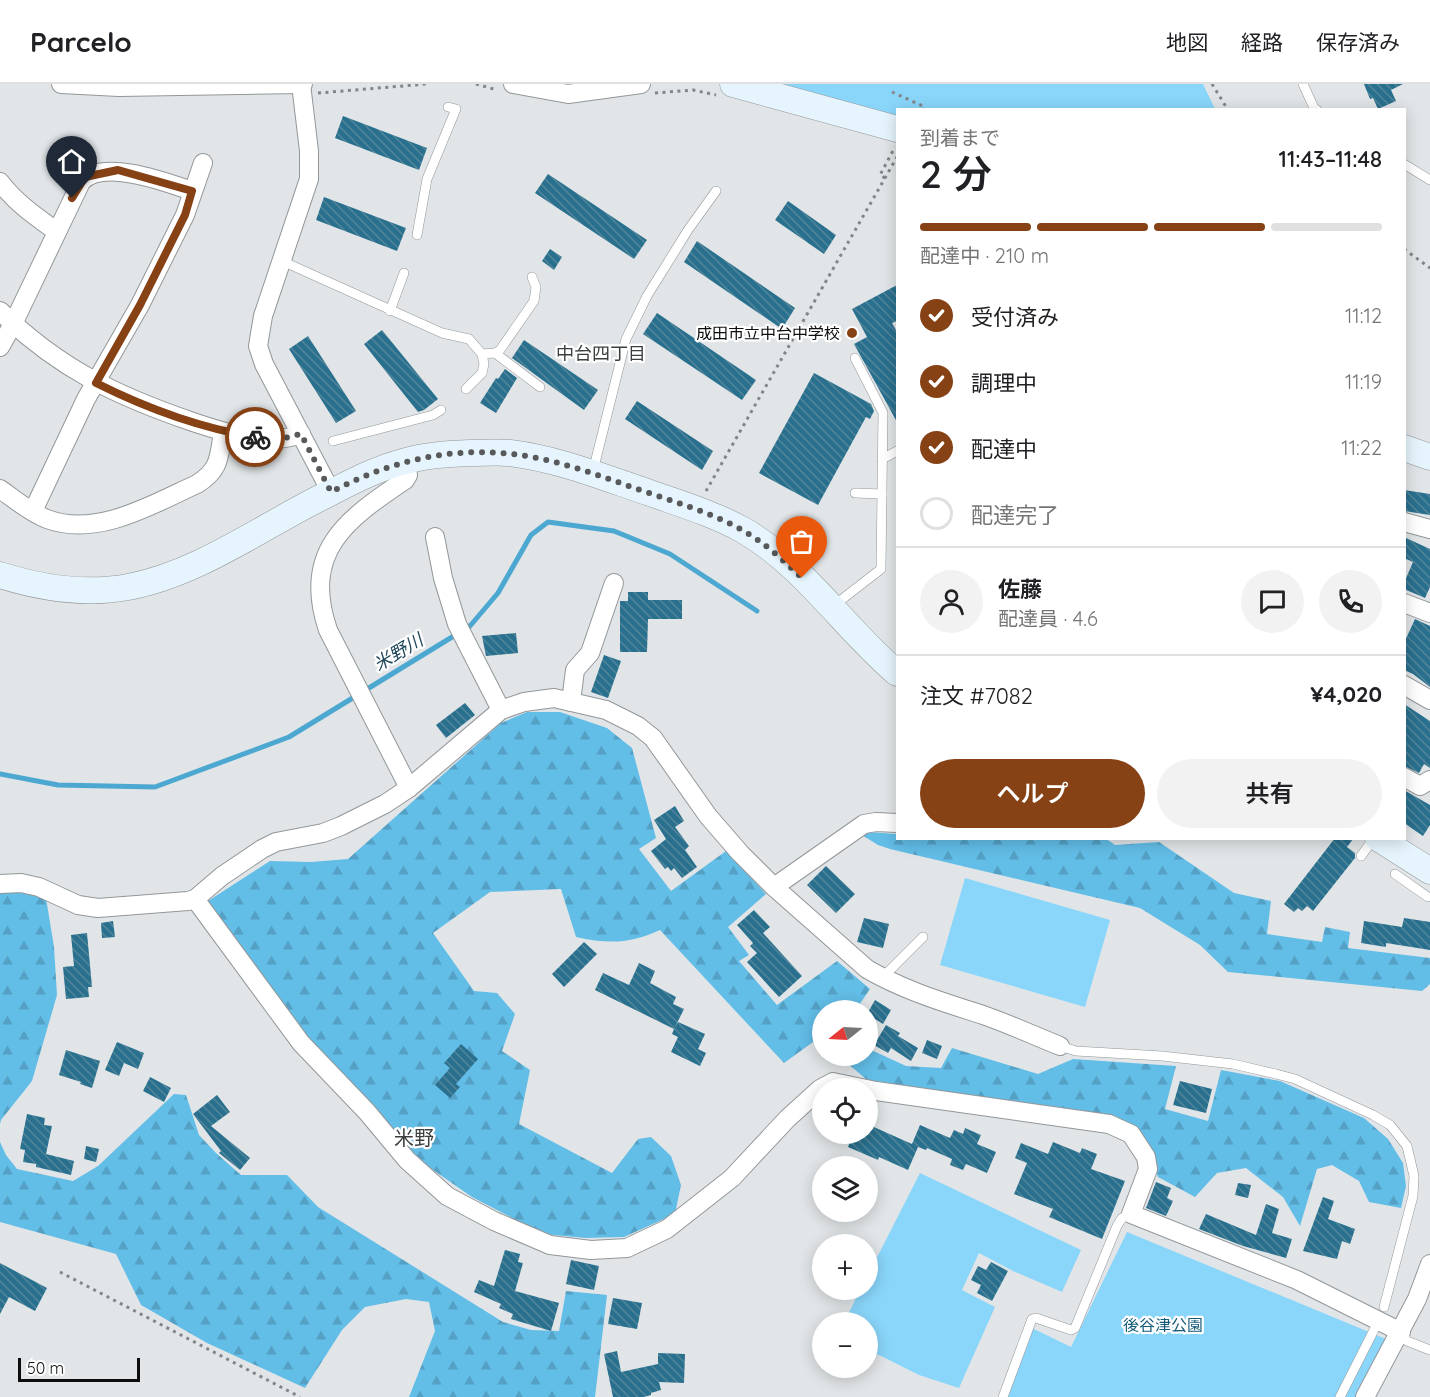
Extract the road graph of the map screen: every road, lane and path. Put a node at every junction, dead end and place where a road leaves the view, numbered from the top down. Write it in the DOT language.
graph roads {
  1 [pos="61,84"];
  2 [pos="427,84"];
  3 [pos="476,84"];
  4 [pos="1212,84"];
  5 [pos="1303,84"];
  6 [pos="120,85"];
  7 [pos="305,86"];
  8 [pos="509,88"];
  9 [pos="646,89"];
  10 [pos="724,90"];
  11 [pos="892,92"];
  12 [pos="448,107"];
  13 [pos="924,108"];
  14 [pos="1227,108"];
  15 [pos="1314,108"];
  16 [pos="896,129"];
  17 [pos="896,146"];
  18 [pos="896,159"];
  19 [pos="203,163"];
  20 [pos="1406,165"];
  21 [pos="886,177"];
  22 [pos="1430,180"];
  23 [pos="0,182"];
  24 [pos="192,191"];
  25 [pos="716,191"];
  26 [pos="56,231"];
  27 [pos="417,236"];
  28 [pos="1406,250"];
  29 [pos="282,261"];
  30 [pos="1430,268"];
  31 [pos="404,273"];
  32 [pos="532,277"];
  33 [pos="390,310"];
  34 [pos="7,317"];
  35 [pos="0,347"];
  36 [pos="495,353"];
  37 [pos="482,354"];
  38 [pos="855,358"];
  39 [pos="96,383"];
  40 [pos="540,387"];
  41 [pos="465,389"];
  42 [pos="441,410"];
  43 [pos="223,432"];
  44 [pos="301,434"];
  45 [pos="333,441"];
  46 [pos="1406,449"];
  47 [pos="896,452"];
  48 [pos="1430,457"];
  49 [pos="882,459"];
  50 [pos="405,461"];
  51 [pos="592,473"];
  52 [pos="0,489"];
  53 [pos="331,492"];
  54 [pos="855,493"];
  55 [pos="882,494"];
  56 [pos="697,510"];
  57 [pos="33,511"];
  58 [pos="1406,523"];
  59 [pos="1430,529"];
  60 [pos="435,537"];
  61 [pos="0,575"];
  62 [pos="614,583"];
  63 [pos="1406,604"];
  64 [pos="832,607"];
  65 [pos="1430,613"];
  66 [pos="896,672"];
  67 [pos="1406,686"];
  68 [pos="1430,700"];
  69 [pos="571,702"];
  70 [pos="501,711"];
  71 [pos="1406,778"];
  72 [pos="1430,780"];
  73 [pos="409,788"];
  74 [pos="896,823"];
  75 [pos="1370,847"];
  76 [pos="1416,869"];
  77 [pos="0,884"];
  78 [pos="774,887"];
  79 [pos="1428,897"];
  80 [pos="195,899"];
  81 [pos="923,937"];
  82 [pos="882,978"];
  83 [pos="1060,1046"];
  84 [pos="1131,1214"];
  85 [pos="1430,1264"];
  86 [pos="60,1272"];
  87 [pos="1383,1307"];
  88 [pos="1376,1326"];
  89 [pos="1401,1332"];
  90 [pos="1430,1350"];
  91 [pos="300,1397"];
  92 [pos="1003,1397"];
  93 [pos="1340,1397"];
  94 [pos="1365,1397"];
  1 -- 6 [label="street"];
  2 -- 7 [label="path"];
  3 -- 8 [label="path"];
  4 -- 14 [label="path"];
  5 -- 15 [label="lane"];
  6 -- 7 [label="street"];
  7 -- 29 [label="street"];
  8 -- 9 [label="street"];
  9 -- 10 [label="path"];
  10 -- 16 [label="street"];
  11 -- 13 [label="path"];
  12 -- 27 [label="lane"];
  17 -- 21 [label="path"];
  18 -- 21 [label="path"];
  19 -- 24 [label="street"];
  20 -- 22 [label="lane"];
  21 -- 56 [label="path"];
  23 -- 26 [label="street"];
  24 -- 26 [label="street"];
  24 -- 39 [label="street"];
  25 -- 51 [label="lane"];
  26 -- 34 [label="street"];
  28 -- 30 [label="path"];
  29 -- 33 [label="lane"];
  29 -- 44 [label="street"];
  31 -- 33 [label="lane"];
  32 -- 36 [label="lane"];
  33 -- 37 [label="lane"];
  34 -- 35 [label="street"];
  34 -- 39 [label="street"];
  36 -- 37 [label="lane"];
  36 -- 40 [label="lane"];
  37 -- 41 [label="lane"];
  38 -- 49 [label="lane"];
  39 -- 43 [label="street"];
  39 -- 57 [label="street"];
  42 -- 45 [label="lane"];
  43 -- 44 [label="street"];
  43 -- 57 [label="street"];
  44 -- 53 [label="street"];
  46 -- 48 [label="street"];
  47 -- 49 [label="lane"];
  49 -- 55 [label="lane"];
  50 -- 51 [label="street"];
  50 -- 53 [label="street"];
  50 -- 73 [label="street"];
  51 -- 56 [label="street"];
  52 -- 57 [label="street"];
  53 -- 61 [label="street"];
  54 -- 55 [label="lane"];
  55 -- 64 [label="lane"];
  56 -- 64 [label="street"];
  58 -- 59 [label="street"];
  60 -- 70 [label="street"];
  62 -- 69 [label="street"];
  63 -- 65 [label="street"];
  64 -- 66 [label="street"];
  67 -- 68 [label="street"];
  69 -- 70 [label="street"];
  69 -- 78 [label="street"];
  70 -- 73 [label="street"];
  71 -- 72 [label="street"];
  73 -- 80 [label="street"];
  74 -- 78 [label="street"];
  75 -- 76 [label="street"];
  76 -- 79 [label="lane"];
  77 -- 80 [label="street"];
  78 -- 82 [label="street"];
  80 -- 84 [label="street"];
  81 -- 82 [label="lane"];
  82 -- 83 [label="street"];
  83 -- 87 [label="lane"];
  84 -- 89 [label="street"];
  84 -- 92 [label="lane"];
  85 -- 89 [label="street"];
  86 -- 91 [label="path"];
  88 -- 93 [label="lane"];
  89 -- 90 [label="lane"];
  89 -- 94 [label="street"];
}
